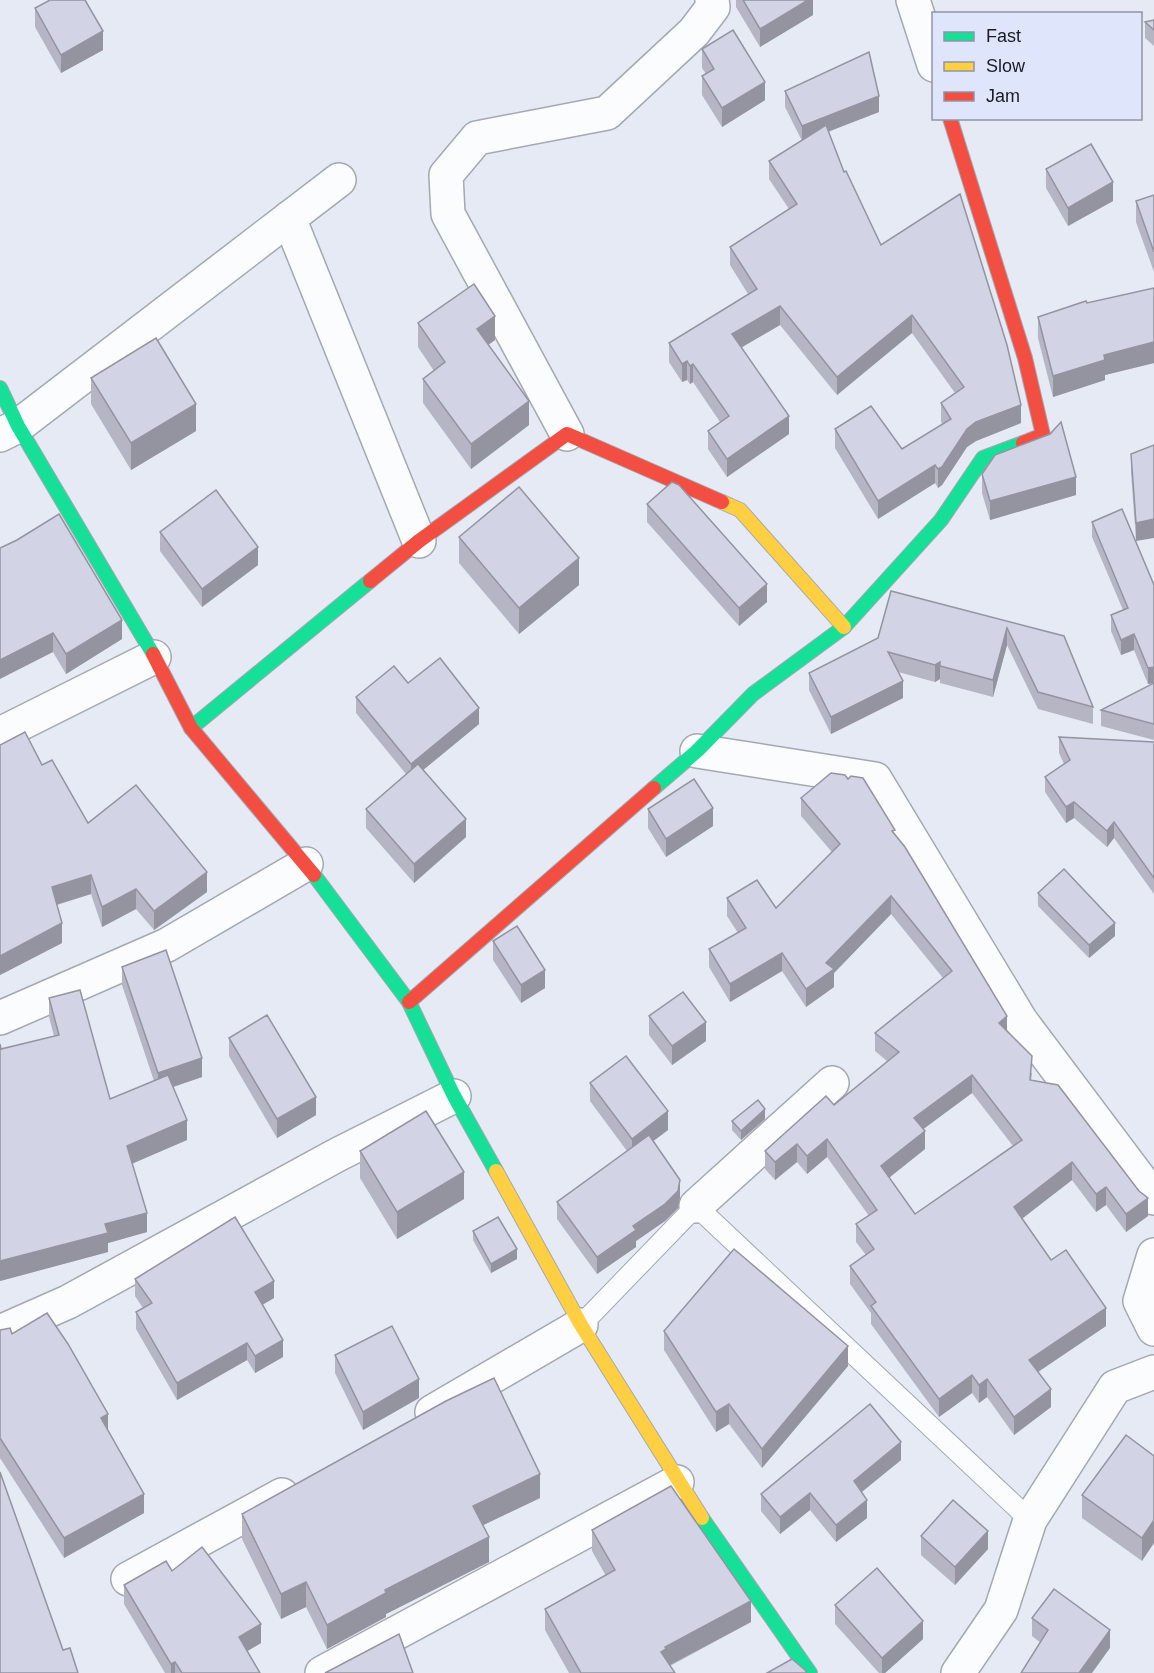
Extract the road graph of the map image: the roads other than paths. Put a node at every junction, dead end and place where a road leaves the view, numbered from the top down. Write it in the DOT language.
graph roads {
  1 [pos="712,0"];
  2 [pos="913,0"];
  3 [pos="932,62"];
  4 [pos="951,120"];
  5 [pos="339,180"];
  6 [pos="289,218"];
  7 [pos="0,388"];
  8 [pos="9,430"];
  9 [pos="567,434"];
  10 [pos="419,542"];
  11 [pos="844,627"];
  12 [pos="154,657"];
  13 [pos="191,728"];
  14 [pos="0,734"];
  15 [pos="697,751"];
  16 [pos="306,864"];
  17 [pos="409,1002"];
  18 [pos="0,1018"];
  19 [pos="832,1083"];
  20 [pos="454,1096"];
  21 [pos="1154,1198"];
  22 [pos="696,1206"];
  23 [pos="1154,1255"];
  24 [pos="581,1325"];
  25 [pos="1154,1329"];
  26 [pos="0,1332"];
  27 [pos="1154,1372"];
  28 [pos="410,1425"];
  29 [pos="306,1482"];
  30 [pos="677,1482"];
  31 [pos="1030,1521"];
  32 [pos="128,1579"];
  33 [pos="322,1673"];
  34 [pos="810,1673"];
  35 [pos="958,1673"];
  1 -- 9 [label="street"];
  2 -- 3 [label="street"];
  4 -- 11 [label="street"];
  5 -- 6 [label="street"];
  6 -- 8 [label="street"];
  6 -- 10 [label="street"];
  7 -- 8 [label="street"];
  8 -- 12 [label="street"];
  9 -- 10 [label="street"];
  9 -- 11 [label="street"];
  10 -- 13 [label="street"];
  11 -- 15 [label="street"];
  12 -- 13 [label="street"];
  12 -- 14 [label="street"];
  13 -- 16 [label="street"];
  15 -- 17 [label="street"];
  15 -- 21 [label="street"];
  16 -- 17 [label="street"];
  16 -- 18 [label="street"];
  17 -- 20 [label="street"];
  19 -- 22 [label="street"];
  20 -- 24 [label="street"];
  20 -- 26 [label="street"];
  22 -- 24 [label="lane"];
  22 -- 31 [label="lane"];
  23 -- 25 [label="street"];
  24 -- 28 [label="street"];
  24 -- 30 [label="street"];
  27 -- 31 [label="street"];
  29 -- 32 [label="street"];
  30 -- 33 [label="street"];
  30 -- 34 [label="street"];
  31 -- 35 [label="street"];
}
